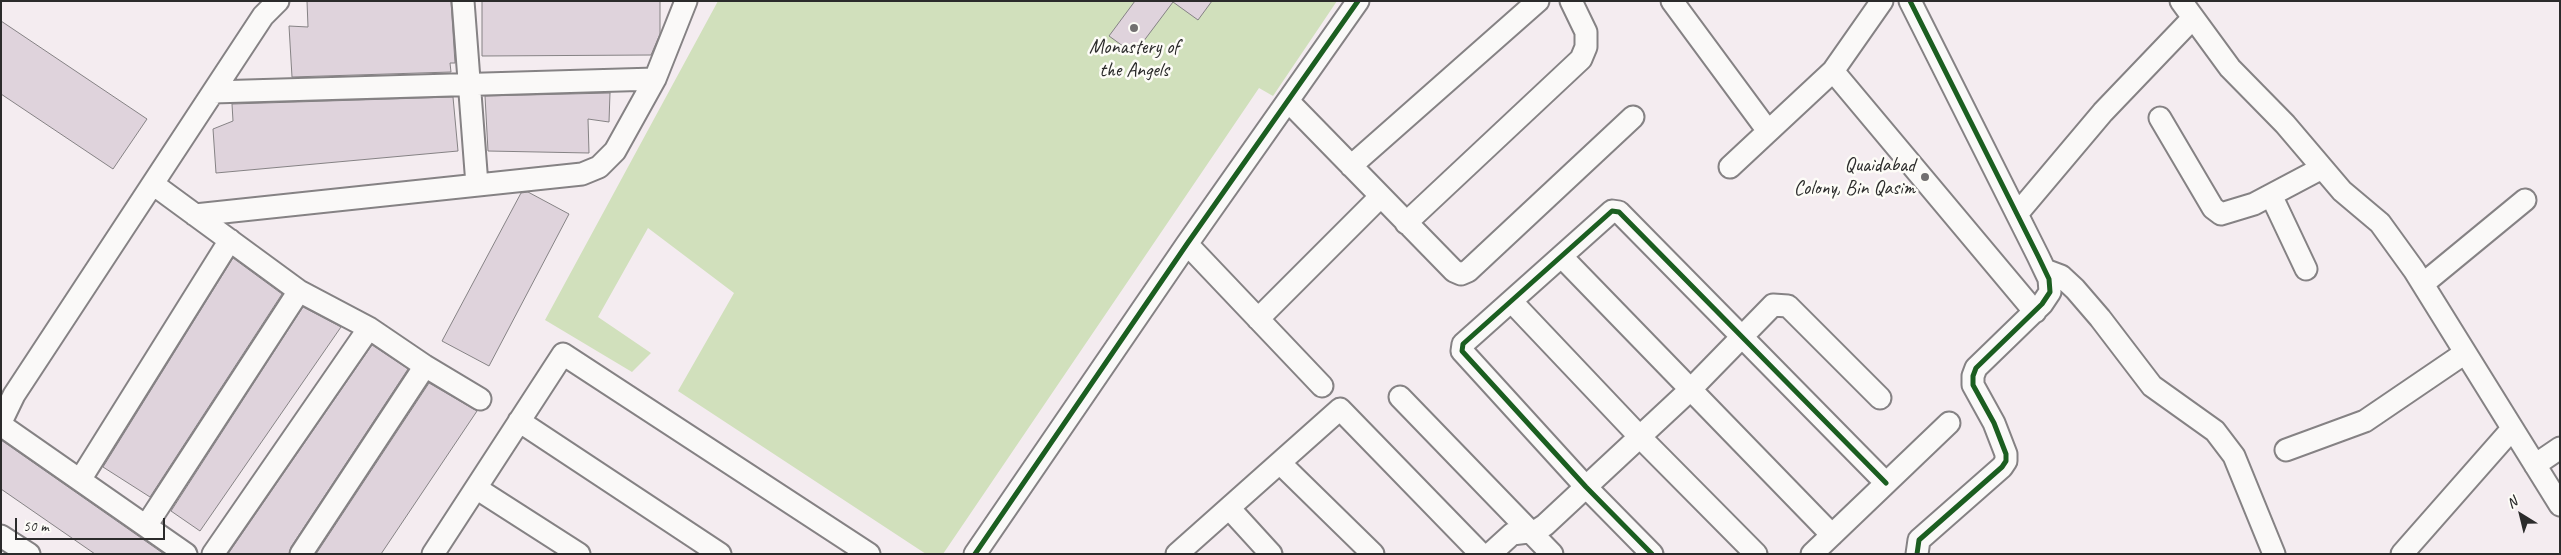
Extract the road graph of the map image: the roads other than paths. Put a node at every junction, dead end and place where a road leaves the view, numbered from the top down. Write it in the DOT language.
graph roads {
  1 [pos="278,1"];
  2 [pos="463,1"];
  3 [pos="686,1"];
  4 [pos="1358,1"];
  5 [pos="1538,1"];
  6 [pos="1571,1"];
  7 [pos="1672,1"];
  8 [pos="1882,1"];
  9 [pos="1910,1"];
  10 [pos="2184,6"];
  11 [pos="1833,71"];
  12 [pos="655,79"];
  13 [pos="469,85"];
  14 [pos="213,92"];
  15 [pos="1288,101"];
  16 [pos="1634,117"];
  17 [pos="2160,118"];
  18 [pos="1768,132"];
  19 [pos="1350,166"];
  20 [pos="1730,167"];
  21 [pos="2322,168"];
  22 [pos="153,184"];
  23 [pos="476,185"];
  24 [pos="2272,195"];
  25 [pos="1380,197"];
  26 [pos="2525,200"];
  27 [pos="2017,214"];
  28 [pos="195,215"];
  29 [pos="1406,223"];
  30 [pos="230,240"];
  31 [pos="1187,244"];
  32 [pos="1562,257"];
  33 [pos="2306,269"];
  34 [pos="2045,270"];
  35 [pos="2423,284"];
  36 [pos="299,291"];
  37 [pos="1512,302"];
  38 [pos="2034,312"];
  39 [pos="1258,319"];
  40 [pos="369,328"];
  41 [pos="1744,336"];
  42 [pos="2465,353"];
  43 [pos="425,366"];
  44 [pos="1322,386"];
  45 [pos="1690,390"];
  46 [pos="1400,397"];
  47 [pos="1880,398"];
  48 [pos="8,399"];
  49 [pos="480,399"];
  50 [pos="519,421"];
  51 [pos="1948,423"];
  52 [pos="1,424"];
  53 [pos="2512,429"];
  54 [pos="1640,437"];
  55 [pos="2560,448"];
  56 [pos="2286,450"];
  57 [pos="1280,463"];
  58 [pos="2535,465"];
  59 [pos="80,480"];
  60 [pos="1886,483"];
  61 [pos="1586,487"];
  62 [pos="476,488"];
  63 [pos="2560,505"];
  64 [pos="1229,508"];
  65 [pos="146,526"];
  66 [pos="1530,532"];
  67 [pos="1832,535"];
  68 [pos="1,536"];
  69 [pos="439,552"];
  70 [pos="29,554"];
  71 [pos="186,554"];
  72 [pos="213,554"];
  73 [pos="301,554"];
  74 [pos="579,554"];
  75 [pos="720,554"];
  76 [pos="869,554"];
  77 [pos="975,554"];
  78 [pos="1177,554"];
  79 [pos="1271,554"];
  80 [pos="1373,554"];
  81 [pos="1481,554"];
  82 [pos="1490,554"];
  83 [pos="1552,554"];
  84 [pos="1652,554"];
  85 [pos="1756,554"];
  86 [pos="1812,554"];
  87 [pos="1917,554"];
  88 [pos="2274,554"];
  89 [pos="2402,554"];
  1 -- 14 [label="street"];
  2 -- 13 [label="street"];
  3 -- 12 [label="street"];
  4 -- 15 [label="street"];
  5 -- 19 [label="street"];
  6 -- 29 [label="street"];
  7 -- 18 [label="street"];
  8 -- 11 [label="street"];
  9 -- 27 [label="street"];
  10 -- 21 [label="street"];
  10 -- 27 [label="street"];
  11 -- 18 [label="street"];
  11 -- 38 [label="street"];
  12 -- 13 [label="street"];
  12 -- 23 [label="street"];
  13 -- 14 [label="street"];
  13 -- 23 [label="street"];
  14 -- 22 [label="street"];
  15 -- 19 [label="street"];
  15 -- 31 [label="street"];
  16 -- 29 [label="street"];
  17 -- 24 [label="street"];
  18 -- 20 [label="street"];
  19 -- 25 [label="street"];
  21 -- 24 [label="street"];
  21 -- 35 [label="street"];
  22 -- 28 [label="street"];
  22 -- 48 [label="street"];
  23 -- 28 [label="street"];
  24 -- 33 [label="street"];
  25 -- 29 [label="street"];
  25 -- 39 [label="street"];
  26 -- 35 [label="street"];
  27 -- 34 [label="street"];
  28 -- 30 [label="street"];
  30 -- 36 [label="street"];
  30 -- 59 [label="street"];
  31 -- 39 [label="street"];
  31 -- 77 [label="street"];
  32 -- 37 [label="street"];
  32 -- 41 [label="street"];
  32 -- 45 [label="street"];
  34 -- 38 [label="street"];
  34 -- 88 [label="street"];
  35 -- 42 [label="street"];
  36 -- 40 [label="street"];
  36 -- 65 [label="street"];
  37 -- 54 [label="street"];
  37 -- 61 [label="street"];
  38 -- 87 [label="street"];
  39 -- 44 [label="street"];
  40 -- 43 [label="street"];
  40 -- 72 [label="street"];
  41 -- 45 [label="street"];
  41 -- 47 [label="street"];
  41 -- 60 [label="street"];
  42 -- 53 [label="street"];
  42 -- 56 [label="street"];
  43 -- 49 [label="street"];
  43 -- 73 [label="street"];
  45 -- 54 [label="street"];
  45 -- 67 [label="street"];
  46 -- 66 [label="street"];
  48 -- 52 [label="street"];
  50 -- 62 [label="street"];
  50 -- 75 [label="street"];
  50 -- 76 [label="street"];
  51 -- 60 [label="street"];
  52 -- 59 [label="street"];
  53 -- 58 [label="street"];
  53 -- 89 [label="street"];
  54 -- 61 [label="street"];
  54 -- 85 [label="street"];
  55 -- 58 [label="street"];
  57 -- 64 [label="street"];
  57 -- 80 [label="street"];
  57 -- 81 [label="street"];
  58 -- 63 [label="street"];
  59 -- 65 [label="street"];
  60 -- 67 [label="street"];
  61 -- 66 [label="street"];
  61 -- 84 [label="street"];
  62 -- 69 [label="street"];
  62 -- 74 [label="street"];
  64 -- 78 [label="street"];
  64 -- 79 [label="street"];
  65 -- 71 [label="street"];
  66 -- 82 [label="street"];
  66 -- 83 [label="street"];
  67 -- 86 [label="street"];
  68 -- 70 [label="street"];
}
